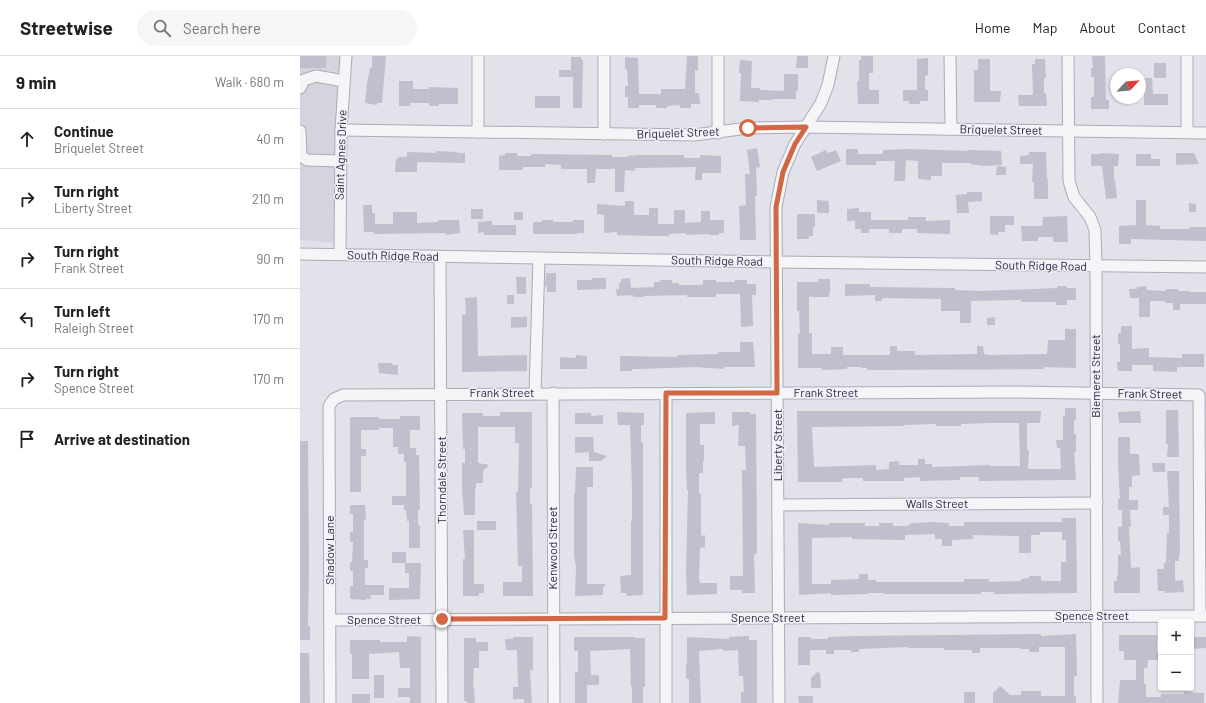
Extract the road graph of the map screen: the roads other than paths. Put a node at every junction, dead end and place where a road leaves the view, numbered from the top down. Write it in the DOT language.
graph roads {
  1 [pos="346,56"];
  2 [pos="478,56"];
  3 [pos="604,56"];
  4 [pos="718,56"];
  5 [pos="834,56"];
  6 [pos="950,56"];
  7 [pos="1068,56"];
  8 [pos="1186,56"];
  9 [pos="344,81"];
  10 [pos="300,88"];
  11 [pos="806,127"];
  12 [pos="951,129"];
  13 [pos="341,130"];
  14 [pos="300,131"];
  15 [pos="1068,131"];
  16 [pos="478,132"];
  17 [pos="1187,132"];
  18 [pos="1206,132"];
  19 [pos="718,133"];
  20 [pos="604,134"];
  21 [pos="340,161"];
  22 [pos="300,254"];
  23 [pos="340,254"];
  24 [pos="440,257"];
  25 [pos="539,258"];
  26 [pos="776,262"];
  27 [pos="1096,266"];
  28 [pos="1206,267"];
  29 [pos="442,393"];
  30 [pos="535,393"];
  31 [pos="553,393"];
  32 [pos="666,393"];
  33 [pos="777,393"];
  34 [pos="1096,393"];
  35 [pos="334,399"];
  36 [pos="1097,503"];
  37 [pos="778,505"];
  38 [pos="1097,616"];
  39 [pos="1203,616"];
  40 [pos="665,618"];
  41 [pos="778,618"];
  42 [pos="442,619"];
  43 [pos="554,619"];
  44 [pos="330,620"];
  45 [pos="330,703"];
  46 [pos="442,703"];
  47 [pos="554,703"];
  48 [pos="666,703"];
  49 [pos="779,703"];
  50 [pos="1097,703"];
  1 -- 9 [label="street, Saint Agnes Drive"];
  2 -- 16 [label="street"];
  3 -- 20 [label="street"];
  4 -- 19 [label="street"];
  5 -- 11 [label="street, Liberty Street"];
  6 -- 12 [label="street"];
  7 -- 15 [label="street, Biemeret Street"];
  8 -- 17 [label="street"];
  9 -- 10 [label="street"];
  9 -- 13 [label="street, Saint Agnes Drive"];
  11 -- 12 [label="street, Briquelet Street"];
  11 -- 19 [label="street, Briquelet Street"];
  11 -- 26 [label="street, Liberty Street"];
  12 -- 15 [label="street, Briquelet Street"];
  13 -- 16 [label="street, Briquelet Street"];
  13 -- 21 [label="street, Saint Agnes Drive"];
  14 -- 21 [label="street"];
  15 -- 17 [label="street, Briquelet Street"];
  15 -- 27 [label="street, Biemeret Street"];
  16 -- 20 [label="street, Briquelet Street"];
  17 -- 18 [label="street, Briquelet Street"];
  19 -- 20 [label="street, Briquelet Street"];
  21 -- 23 [label="street, Saint Agnes Drive"];
  22 -- 23 [label="street, South Ridge Road"];
  23 -- 24 [label="street, South Ridge Road"];
  24 -- 25 [label="street, South Ridge Road"];
  24 -- 29 [label="street, Thorndale Street"];
  25 -- 26 [label="street, South Ridge Road"];
  25 -- 30 [label="street"];
  26 -- 27 [label="street, South Ridge Road"];
  26 -- 33 [label="street, Liberty Street"];
  27 -- 28 [label="street, South Ridge Road"];
  27 -- 34 [label="street, Biemeret Street"];
  29 -- 30 [label="street, Frank Street"];
  29 -- 35 [label="street, Frank Street"];
  29 -- 42 [label="street, Thorndale Street"];
  30 -- 31 [label="street, Frank Street"];
  31 -- 32 [label="street, Frank Street"];
  31 -- 43 [label="street, Kenwood Street"];
  32 -- 33 [label="street, Frank Street"];
  32 -- 40 [label="street"];
  33 -- 34 [label="street, Frank Street"];
  33 -- 37 [label="street, Liberty Street"];
  34 -- 36 [label="street, Biemeret Street"];
  34 -- 39 [label="street, Frank Street"];
  35 -- 44 [label="street, Shadow Lane"];
  36 -- 37 [label="street, Walls Street"];
  36 -- 38 [label="street, Biemeret Street"];
  37 -- 41 [label="street, Liberty Street"];
  38 -- 39 [label="street, Spence Street"];
  38 -- 41 [label="street, Spence Street"];
  38 -- 50 [label="street, Biemeret Street"];
  40 -- 41 [label="street, Spence Street"];
  40 -- 43 [label="street, Spence Street"];
  40 -- 48 [label="street"];
  41 -- 49 [label="street, Liberty Street"];
  42 -- 43 [label="street, Spence Street"];
  42 -- 44 [label="street, Spence Street"];
  42 -- 46 [label="street, Thorndale Street"];
  43 -- 47 [label="street, Kenwood Street"];
  44 -- 45 [label="street, Shadow Lane"];
}
